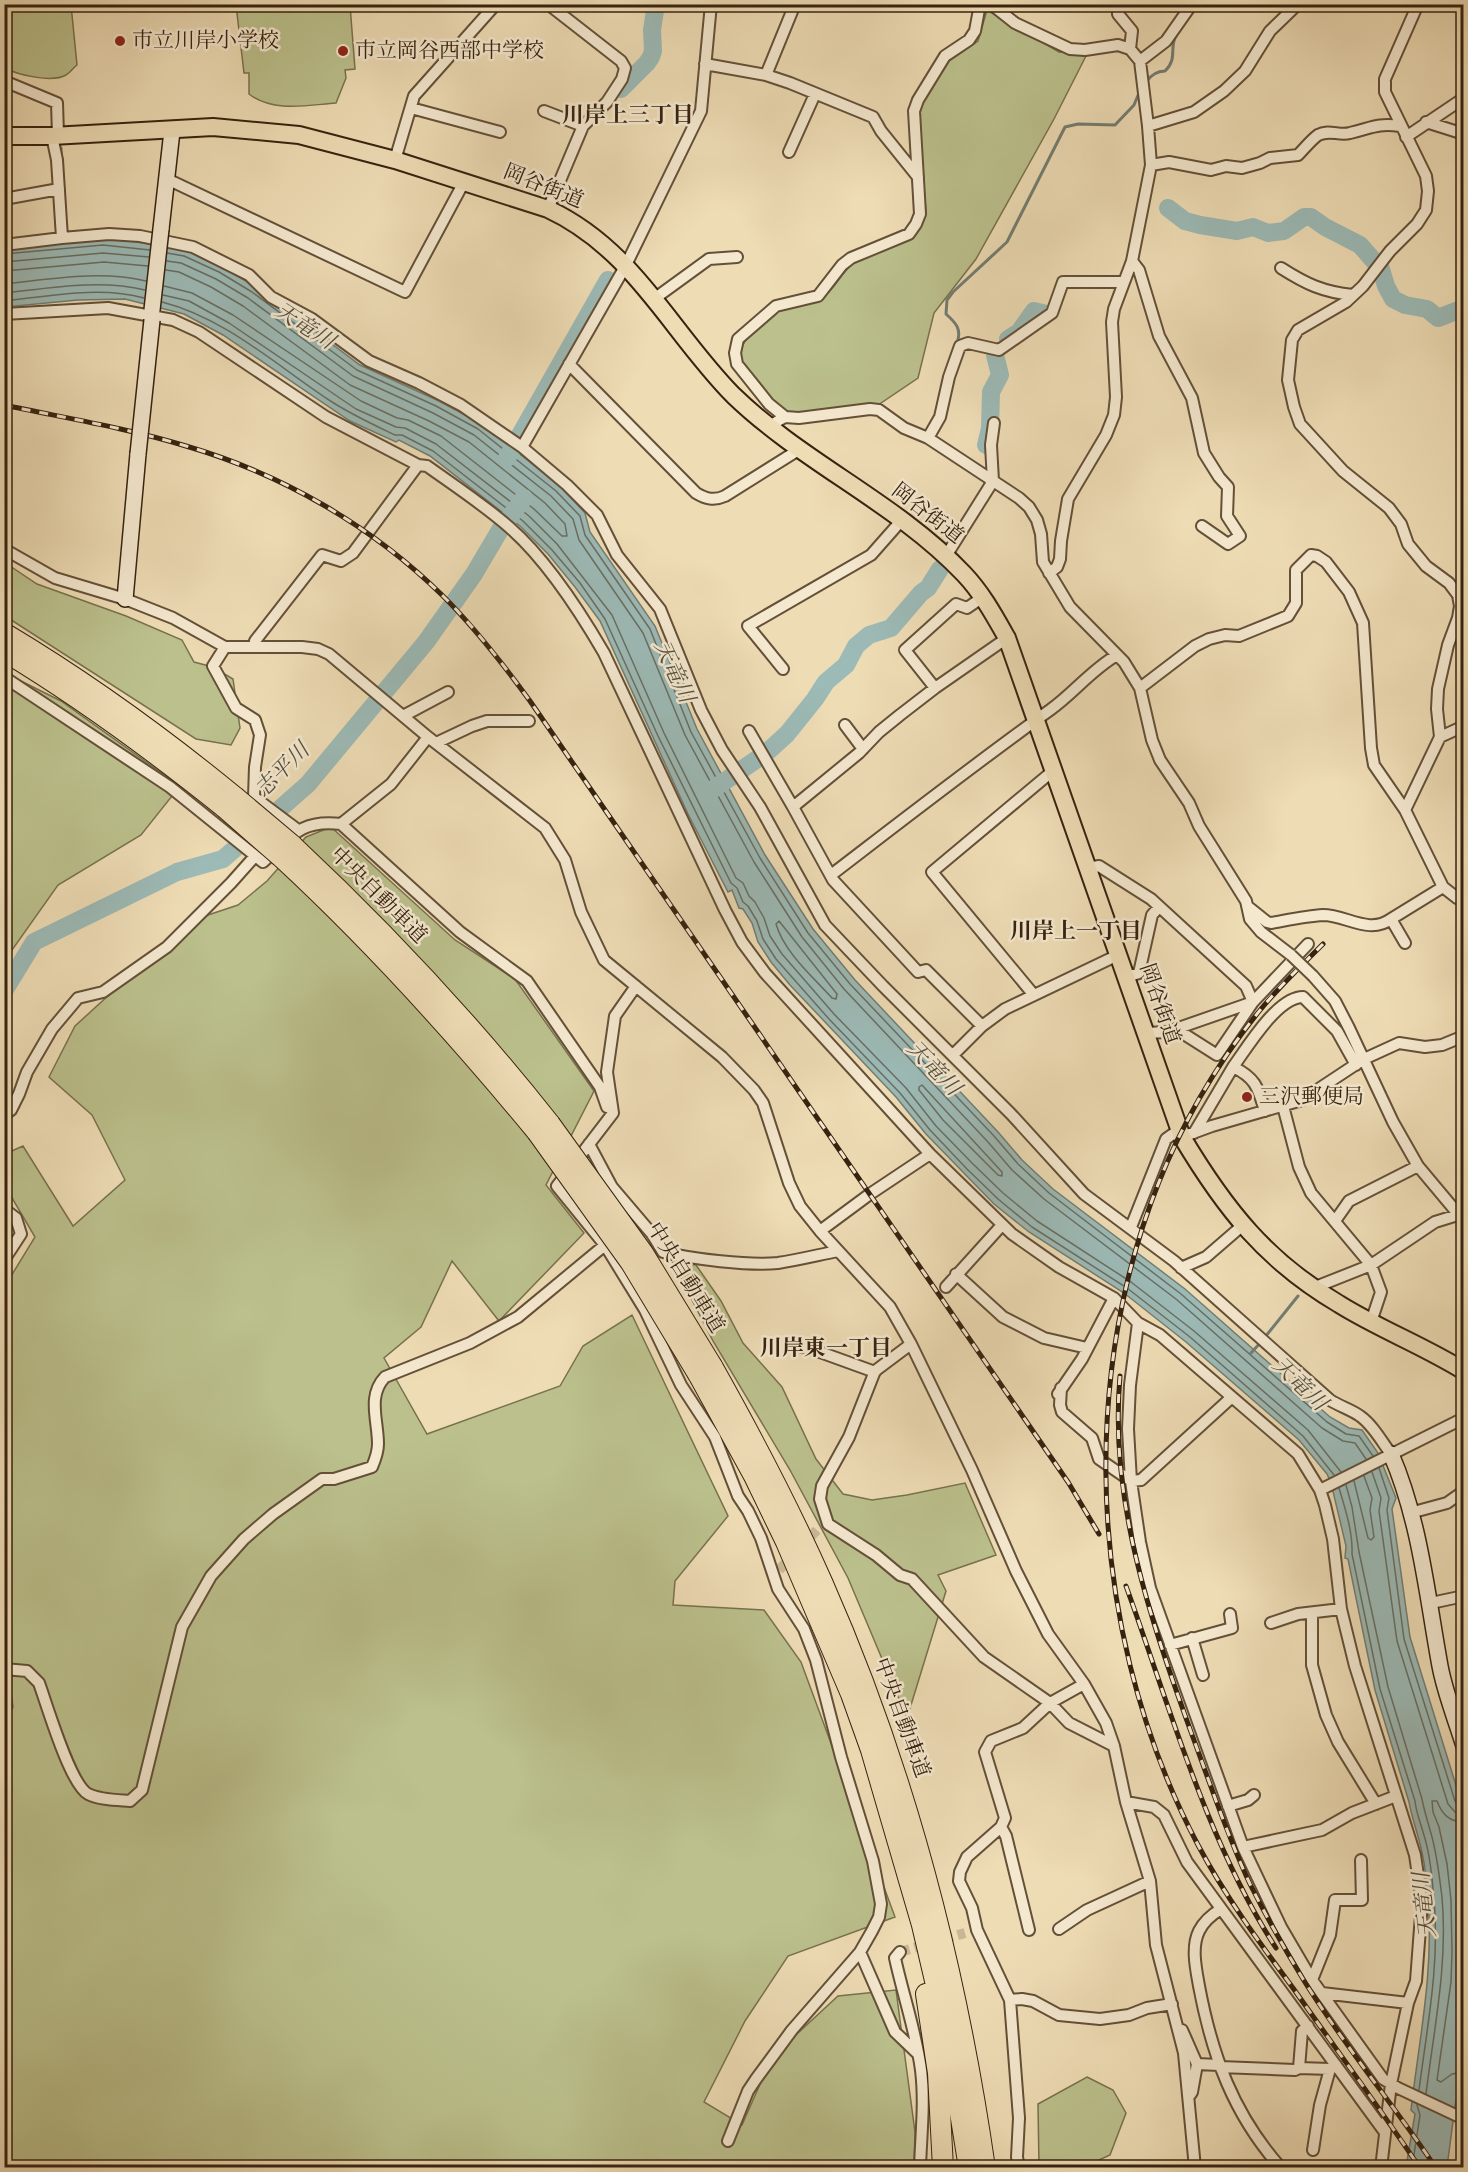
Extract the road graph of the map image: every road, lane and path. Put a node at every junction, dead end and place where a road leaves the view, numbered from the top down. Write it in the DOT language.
graph roads {
  1 [pos="496,4"];
  2 [pos="548,4"];
  3 [pos="711,4"];
  4 [pos="795,4"];
  5 [pos="980,4"];
  6 [pos="991,4"];
  7 [pos="1121,4"];
  8 [pos="1192,4"];
  9 [pos="1298,4"];
  10 [pos="1418,4"];
  11 [pos="1130,49"];
  12 [pos="1140,61"];
  13 [pos="705,64"];
  14 [pos="766,75"];
  15 [pos="4,81"];
  16 [pos="815,94"];
  17 [pos="1464,98"];
  18 [pos="411,108"];
  19 [pos="544,111"];
  20 [pos="1426,122"];
  21 [pos="583,126"];
  22 [pos="1148,126"];
  23 [pos="1400,126"];
  24 [pos="172,130"];
  25 [pos="500,132"];
  26 [pos="1464,134"];
  27 [pos="4,136"];
  28 [pos="55,136"];
  29 [pos="1406,137"];
  30 [pos="789,152"];
  31 [pos="395,160"];
  32 [pos="1151,165"];
  33 [pos="918,178"];
  34 [pos="167,179"];
  35 [pos="464,182"];
  36 [pos="59,189"];
  37 [pos="4,199"];
  38 [pos="548,209"];
  39 [pos="62,238"];
  40 [pos="4,245"];
  41 [pos="737,257"];
  42 [pos="1132,261"];
  43 [pos="626,265"];
  44 [pos="1281,268"];
  45 [pos="1124,282"];
  46 [pos="1353,295"];
  47 [pos="654,299"];
  48 [pos="4,314"];
  49 [pos="152,315"];
  50 [pos="569,364"];
  51 [pos="785,417"];
  52 [pos="994,423"];
  53 [pos="770,426"];
  54 [pos="928,438"];
  55 [pos="522,447"];
  56 [pos="800,449"];
  57 [pos="418,465"];
  58 [pos="993,481"];
  59 [pos="901,520"];
  60 [pos="1202,526"];
  61 [pos="4,549"];
  62 [pos="946,556"];
  63 [pos="1049,573"];
  64 [pos="984,597"];
  65 [pos="125,599"];
  66 [pos="4,633"];
  67 [pos="1007,638"];
  68 [pos="225,647"];
  69 [pos="255,647"];
  70 [pos="4,651"];
  71 [pos="1117,655"];
  72 [pos="783,669"];
  73 [pos="4,677"];
  74 [pos="935,688"];
  75 [pos="1140,688"];
  76 [pos="448,692"];
  77 [pos="403,716"];
  78 [pos="1036,719"];
  79 [pos="529,721"];
  80 [pos="1462,724"];
  81 [pos="845,725"];
  82 [pos="749,731"];
  83 [pos="1440,737"];
  84 [pos="432,740"];
  85 [pos="863,749"];
  86 [pos="1054,770"];
  87 [pos="238,800"];
  88 [pos="793,807"];
  89 [pos="1405,810"];
  90 [pos="341,824"];
  91 [pos="226,830"];
  92 [pos="290,844"];
  93 [pos="255,856"];
  94 [pos="1087,868"];
  95 [pos="831,875"];
  96 [pos="1443,887"];
  97 [pos="1464,900"];
  98 [pos="1247,906"];
  99 [pos="1159,907"];
  100 [pos="1391,919"];
  101 [pos="1405,943"];
  102 [pos="1308,944"];
  103 [pos="1118,955"];
  104 [pos="1126,977"];
  105 [pos="636,986"];
  106 [pos="1033,994"];
  107 [pos="1253,1002"];
  108 [pos="982,1026"];
  109 [pos="1176,1029"];
  110 [pos="1146,1033"];
  111 [pos="1464,1036"];
  112 [pos="953,1055"];
  113 [pos="1360,1062"];
  114 [pos="1233,1067"];
  115 [pos="1283,1106"];
  116 [pos="1265,1111"];
  117 [pos="4,1115"];
  118 [pos="607,1122"];
  119 [pos="1185,1133"];
  120 [pos="588,1144"];
  121 [pos="930,1154"];
  122 [pos="1418,1166"];
  123 [pos="4,1209"];
  124 [pos="1462,1216"];
  125 [pos="1335,1221"];
  126 [pos="1002,1225"];
  127 [pos="1243,1225"];
  128 [pos="1131,1227"];
  129 [pos="820,1231"];
  130 [pos="605,1245"];
  131 [pos="838,1251"];
  132 [pos="4,1260"];
  133 [pos="1371,1265"];
  134 [pos="1181,1268"];
  135 [pos="956,1274"];
  136 [pos="946,1287"];
  137 [pos="1313,1288"];
  138 [pos="1114,1298"];
  139 [pos="1371,1322"];
  140 [pos="1138,1323"];
  141 [pos="911,1344"];
  142 [pos="802,1347"];
  143 [pos="1087,1348"];
  144 [pos="705,1370"];
  145 [pos="1464,1371"];
  146 [pos="875,1372"];
  147 [pos="1232,1397"];
  148 [pos="1464,1418"];
  149 [pos="1387,1456"];
  150 [pos="769,1471"];
  151 [pos="1131,1481"];
  152 [pos="1323,1488"];
  153 [pos="1464,1491"];
  154 [pos="1410,1513"];
  155 [pos="1464,1596"];
  156 [pos="1431,1604"];
  157 [pos="815,1608"];
  158 [pos="1341,1609"];
  159 [pos="1312,1613"];
  160 [pos="1230,1614"];
  161 [pos="1271,1623"];
  162 [pos="1192,1638"];
  163 [pos="1170,1645"];
  164 [pos="4,1669"];
  165 [pos="1203,1675"];
  166 [pos="1084,1684"];
  167 [pos="1050,1703"];
  168 [pos="1114,1746"];
  169 [pos="1464,1746"];
  170 [pos="1254,1795"];
  171 [pos="1396,1796"];
  172 [pos="1126,1802"];
  173 [pos="1376,1804"];
  174 [pos="1228,1806"];
  175 [pos="1001,1827"];
  176 [pos="1244,1846"];
  177 [pos="1360,1860"];
  178 [pos="1150,1881"];
  179 [pos="1221,1909"];
  180 [pos="1059,1929"];
  181 [pos="977,1930"];
  182 [pos="1029,1930"];
  183 [pos="965,1933"];
  184 [pos="860,1952"];
  185 [pos="900,1952"];
  186 [pos="1312,1980"];
  187 [pos="1322,1993"];
  188 [pos="1010,2000"];
  189 [pos="1408,2003"];
  190 [pos="1172,2004"];
  191 [pos="1177,2026"];
  192 [pos="1308,2026"];
  193 [pos="918,2054"];
  194 [pos="1197,2064"];
  195 [pos="1219,2066"];
  196 [pos="1333,2067"];
  197 [pos="1299,2068"];
  198 [pos="1395,2086"];
  199 [pos="1188,2098"];
  200 [pos="1464,2119"];
  201 [pos="1384,2131"];
  202 [pos="729,2141"];
  203 [pos="1312,2150"];
  204 [pos="920,2168"];
  205 [pos="944,2168"];
  206 [pos="969,2168"];
  207 [pos="986,2168"];
  208 [pos="994,2168"];
  209 [pos="1019,2168"];
  210 [pos="1195,2168"];
  211 [pos="1281,2168"];
  212 [pos="1381,2168"];
  1 -- 18 [label="street"];
  2 -- 21 [label="street"];
  3 -- 13 [label="street"];
  4 -- 14 [label="street"];
  5 -- 33 [label="street"];
  6 -- 11 [label="street"];
  7 -- 11 [label="street"];
  8 -- 12 [label="street"];
  9 -- 22 [label="street"];
  10 -- 23 [label="street"];
  11 -- 12 [label="street"];
  12 -- 22 [label="street"];
  13 -- 14 [label="street"];
  13 -- 43 [label="street"];
  14 -- 16 [label="street"];
  15 -- 28 [label="street"];
  16 -- 30 [label="street"];
  16 -- 33 [label="street"];
  17 -- 20 [label="street"];
  18 -- 25 [label="street"];
  18 -- 31 [label="street"];
  19 -- 21 [label="street"];
  20 -- 26 [label="street"];
  20 -- 29 [label="street"];
  21 -- 38 [label="street"];
  22 -- 32 [label="street"];
  23 -- 29 [label="street"];
  23 -- 32 [label="street"];
  24 -- 28 [label="main road, 岡谷街道"];
  24 -- 31 [label="main road, 岡谷街道"];
  24 -- 34 [label="street"];
  27 -- 28 [label="main road, 岡谷街道"];
  28 -- 36 [label="street"];
  29 -- 46 [label="street"];
  31 -- 35 [label="main road, 岡谷街道"];
  32 -- 42 [label="street"];
  33 -- 51 [label="street"];
  34 -- 35 [label="street"];
  34 -- 49 [label="street, bridge"];
  35 -- 38 [label="main road, 岡谷街道"];
  36 -- 37 [label="street"];
  36 -- 39 [label="street"];
  38 -- 43 [label="main road, 岡谷街道"];
  39 -- 40 [label="street"];
  39 -- 55 [label="street"];
  41 -- 47 [label="street"];
  42 -- 45 [label="street"];
  42 -- 60 [label="street"];
  43 -- 47 [label="main road, 岡谷街道"];
  43 -- 50 [label="street"];
  44 -- 46 [label="street"];
  45 -- 54 [label="street"];
  45 -- 63 [label="street"];
  46 -- 83 [label="street"];
  47 -- 53 [label="main road, 岡谷街道"];
  48 -- 49 [label="street"];
  49 -- 57 [label="street"];
  49 -- 65 [label="street, bridge"];
  50 -- 55 [label="street"];
  50 -- 56 [label="street"];
  51 -- 53 [label="street"];
  51 -- 54 [label="street"];
  52 -- 58 [label="street"];
  53 -- 56 [label="main road, 岡谷街道"];
  54 -- 58 [label="street"];
  55 -- 112 [label="street"];
  56 -- 59 [label="main road, 岡谷街道"];
  57 -- 69 [label="street"];
  57 -- 121 [label="street"];
  58 -- 62 [label="street"];
  58 -- 63 [label="street"];
  59 -- 62 [label="main road, 岡谷街道"];
  59 -- 72 [label="street"];
  61 -- 65 [label="street"];
  62 -- 64 [label="main road, 岡谷街道"];
  63 -- 71 [label="street"];
  64 -- 67 [label="main road, 岡谷街道"];
  64 -- 74 [label="street"];
  65 -- 68 [label="street"];
  66 -- 87 [label="highway, 中央自動車道"];
  67 -- 74 [label="street"];
  67 -- 78 [label="main road, 岡谷街道"];
  68 -- 69 [label="street"];
  68 -- 87 [label="street"];
  69 -- 77 [label="street"];
  70 -- 87 [label="highway, 中央自動車道"];
  71 -- 75 [label="street"];
  71 -- 78 [label="street"];
  73 -- 91 [label="street"];
  74 -- 85 [label="street"];
  75 -- 89 [label="street"];
  75 -- 98 [label="street"];
  76 -- 77 [label="street"];
  77 -- 84 [label="street"];
  78 -- 86 [label="main road, 岡谷街道"];
  78 -- 95 [label="street"];
  79 -- 84 [label="street"];
  80 -- 83 [label="street"];
  81 -- 85 [label="street"];
  82 -- 88 [label="street"];
  83 -- 89 [label="street"];
  84 -- 90 [label="street"];
  84 -- 105 [label="street"];
  85 -- 88 [label="street"];
  86 -- 94 [label="main road, 岡谷街道"];
  86 -- 106 [label="street"];
  87 -- 91 [label="street"];
  87 -- 92 [label="highway, 中央自動車道, bridge"];
  87 -- 92 [label="street"];
  88 -- 95 [label="street"];
  89 -- 96 [label="street"];
  90 -- 92 [label="street"];
  90 -- 118 [label="street"];
  91 -- 93 [label="street"];
  92 -- 93 [label="street"];
  92 -- 144 [label="highway, 中央自動車道, bridge"];
  93 -- 117 [label="street"];
  94 -- 99 [label="street"];
  94 -- 103 [label="main road, 岡谷街道"];
  95 -- 108 [label="street"];
  96 -- 97 [label="street"];
  96 -- 100 [label="street"];
  98 -- 100 [label="street"];
  98 -- 113 [label="street, bridge"];
  99 -- 104 [label="street"];
  99 -- 107 [label="street"];
  100 -- 101 [label="street"];
  102 -- 107 [label="street"];
  103 -- 104 [label="main road, 岡谷街道"];
  103 -- 106 [label="street"];
  104 -- 110 [label="main road, 岡谷街道"];
  105 -- 118 [label="street"];
  105 -- 129 [label="street"];
  106 -- 108 [label="street"];
  107 -- 109 [label="street"];
  107 -- 109 [label="street"];
  108 -- 112 [label="street"];
  109 -- 110 [label="street"];
  110 -- 119 [label="main road, 岡谷街道"];
  111 -- 113 [label="street"];
  112 -- 128 [label="street"];
  113 -- 114 [label="street"];
  113 -- 115 [label="street"];
  113 -- 122 [label="street"];
  114 -- 116 [label="street"];
  114 -- 119 [label="street"];
  115 -- 116 [label="street"];
  115 -- 125 [label="street"];
  116 -- 119 [label="street"];
  118 -- 120 [label="street"];
  119 -- 127 [label="main road, 岡谷街道"];
  119 -- 128 [label="street"];
  120 -- 130 [label="street"];
  120 -- 131 [label="street"];
  121 -- 126 [label="street"];
  121 -- 129 [label="street"];
  122 -- 124 [label="street"];
  122 -- 125 [label="street"];
  123 -- 132 [label="street"];
  124 -- 133 [label="street"];
  125 -- 133 [label="street"];
  126 -- 135 [label="street"];
  126 -- 138 [label="street"];
  127 -- 134 [label="street"];
  127 -- 137 [label="main road, 岡谷街道"];
  128 -- 134 [label="street"];
  129 -- 131 [label="street"];
  130 -- 164 [label="street"];
  130 -- 184 [label="street"];
  131 -- 141 [label="street"];
  133 -- 137 [label="street"];
  133 -- 139 [label="street"];
  134 -- 149 [label="street"];
  135 -- 136 [label="street"];
  135 -- 143 [label="street"];
  137 -- 139 [label="main road, 岡谷街道"];
  138 -- 140 [label="street"];
  138 -- 143 [label="street"];
  139 -- 145 [label="main road, 岡谷街道"];
  140 -- 147 [label="street"];
  140 -- 151 [label="street"];
  141 -- 146 [label="street"];
  141 -- 166 [label="street"];
  142 -- 146 [label="street"];
  143 -- 151 [label="street"];
  144 -- 150 [label="highway, 中央自動車道"];
  144 -- 157 [label="highway, 中央自動車道"];
  146 -- 167 [label="street"];
  147 -- 151 [label="street"];
  147 -- 152 [label="street"];
  148 -- 149 [label="street"];
  149 -- 152 [label="street"];
  149 -- 154 [label="street"];
  150 -- 207 [label="highway, 中央自動車道"];
  150 -- 208 [label="highway"];
  151 -- 163 [label="street"];
  152 -- 158 [label="street"];
  153 -- 154 [label="street"];
  154 -- 156 [label="street"];
  155 -- 156 [label="street"];
  156 -- 169 [label="street"];
  157 -- 205 [label="highway"];
  157 -- 206 [label="highway, 中央自動車道"];
  158 -- 159 [label="street"];
  158 -- 171 [label="street"];
  159 -- 161 [label="street"];
  159 -- 173 [label="street"];
  160 -- 162 [label="street"];
  162 -- 163 [label="street"];
  162 -- 165 [label="street"];
  163 -- 174 [label="street"];
  166 -- 167 [label="street"];
  166 -- 168 [label="street"];
  167 -- 168 [label="street"];
  167 -- 175 [label="street"];
  168 -- 172 [label="street"];
  170 -- 174 [label="street"];
  171 -- 173 [label="street"];
  171 -- 189 [label="street"];
  172 -- 178 [label="street"];
  172 -- 179 [label="street"];
  173 -- 176 [label="street"];
  174 -- 176 [label="street"];
  175 -- 181 [label="street"];
  175 -- 182 [label="street"];
  176 -- 186 [label="street"];
  177 -- 186 [label="street"];
  178 -- 180 [label="street"];
  178 -- 190 [label="street"];
  179 -- 192 [label="street"];
  179 -- 195 [label="street"];
  181 -- 183 [label="street"];
  181 -- 188 [label="street"];
  184 -- 193 [label="street"];
  184 -- 202 [label="street"];
  185 -- 193 [label="street"];
  186 -- 187 [label="street"];
  187 -- 189 [label="street"];
  187 -- 198 [label="street"];
  188 -- 190 [label="street"];
  188 -- 209 [label="street"];
  189 -- 198 [label="street"];
  190 -- 191 [label="street"];
  191 -- 194 [label="street"];
  191 -- 199 [label="street"];
  192 -- 196 [label="street"];
  192 -- 197 [label="street"];
  193 -- 204 [label="street"];
  194 -- 195 [label="street"];
  194 -- 199 [label="street"];
  195 -- 197 [label="street"];
  195 -- 211 [label="street"];
  196 -- 197 [label="street"];
  196 -- 201 [label="street"];
  196 -- 203 [label="street"];
  198 -- 200 [label="street"];
  198 -- 201 [label="street"];
  199 -- 210 [label="street"];
  201 -- 212 [label="street"];
}
